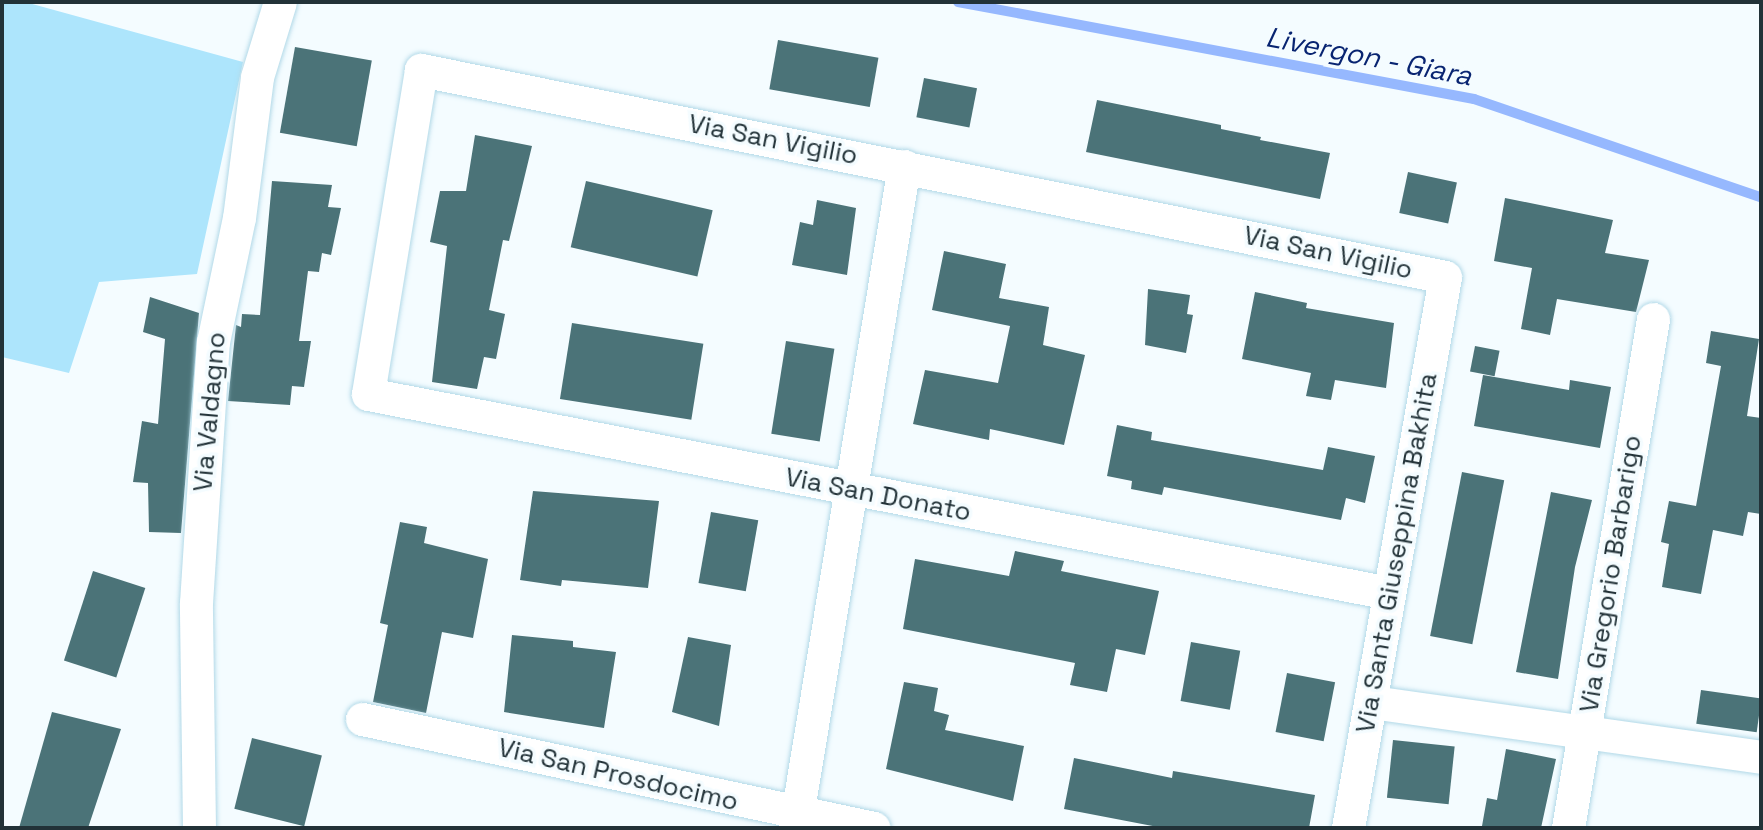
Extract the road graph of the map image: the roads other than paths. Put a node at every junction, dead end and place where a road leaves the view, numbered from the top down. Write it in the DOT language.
graph roads {
  1 [pos="280,2"];
  2 [pos="904,166"];
  3 [pos="1445,277"];
  4 [pos="1653,319"];
  5 [pos="368,394"];
  6 [pos="851,491"];
  7 [pos="1389,593"];
  8 [pos="1371,702"];
  9 [pos="362,719"];
  10 [pos="1585,731"];
  11 [pos="1761,757"];
  12 [pos="796,822"];
  13 [pos="199,828"];
  14 [pos="874,828"];
  15 [pos="1348,828"];
  16 [pos="1568,828"];
  1 -- 13 [label="street, Via Valdagno"];
  2 -- 3 [label="street, Via San Vigilio"];
  2 -- 5 [label="street, Via San Vigilio"];
  2 -- 6 [label="street"];
  3 -- 7 [label="street, Via Santa Giuseppina Bakhita"];
  4 -- 10 [label="street, Via Gregorio Barbarigo"];
  5 -- 6 [label="street, Via San Donato"];
  6 -- 7 [label="street, Via San Donato"];
  6 -- 12 [label="street"];
  7 -- 8 [label="street, Via Santa Giuseppina Bakhita"];
  8 -- 10 [label="street"];
  8 -- 15 [label="street, Via Santa Giuseppina Bakhita"];
  9 -- 12 [label="street, Via San Prosdocimo"];
  10 -- 11 [label="street"];
  10 -- 16 [label="street, Via Gregorio Barbarigo"];
  12 -- 14 [label="street, Via San Prosdocimo"];
}
